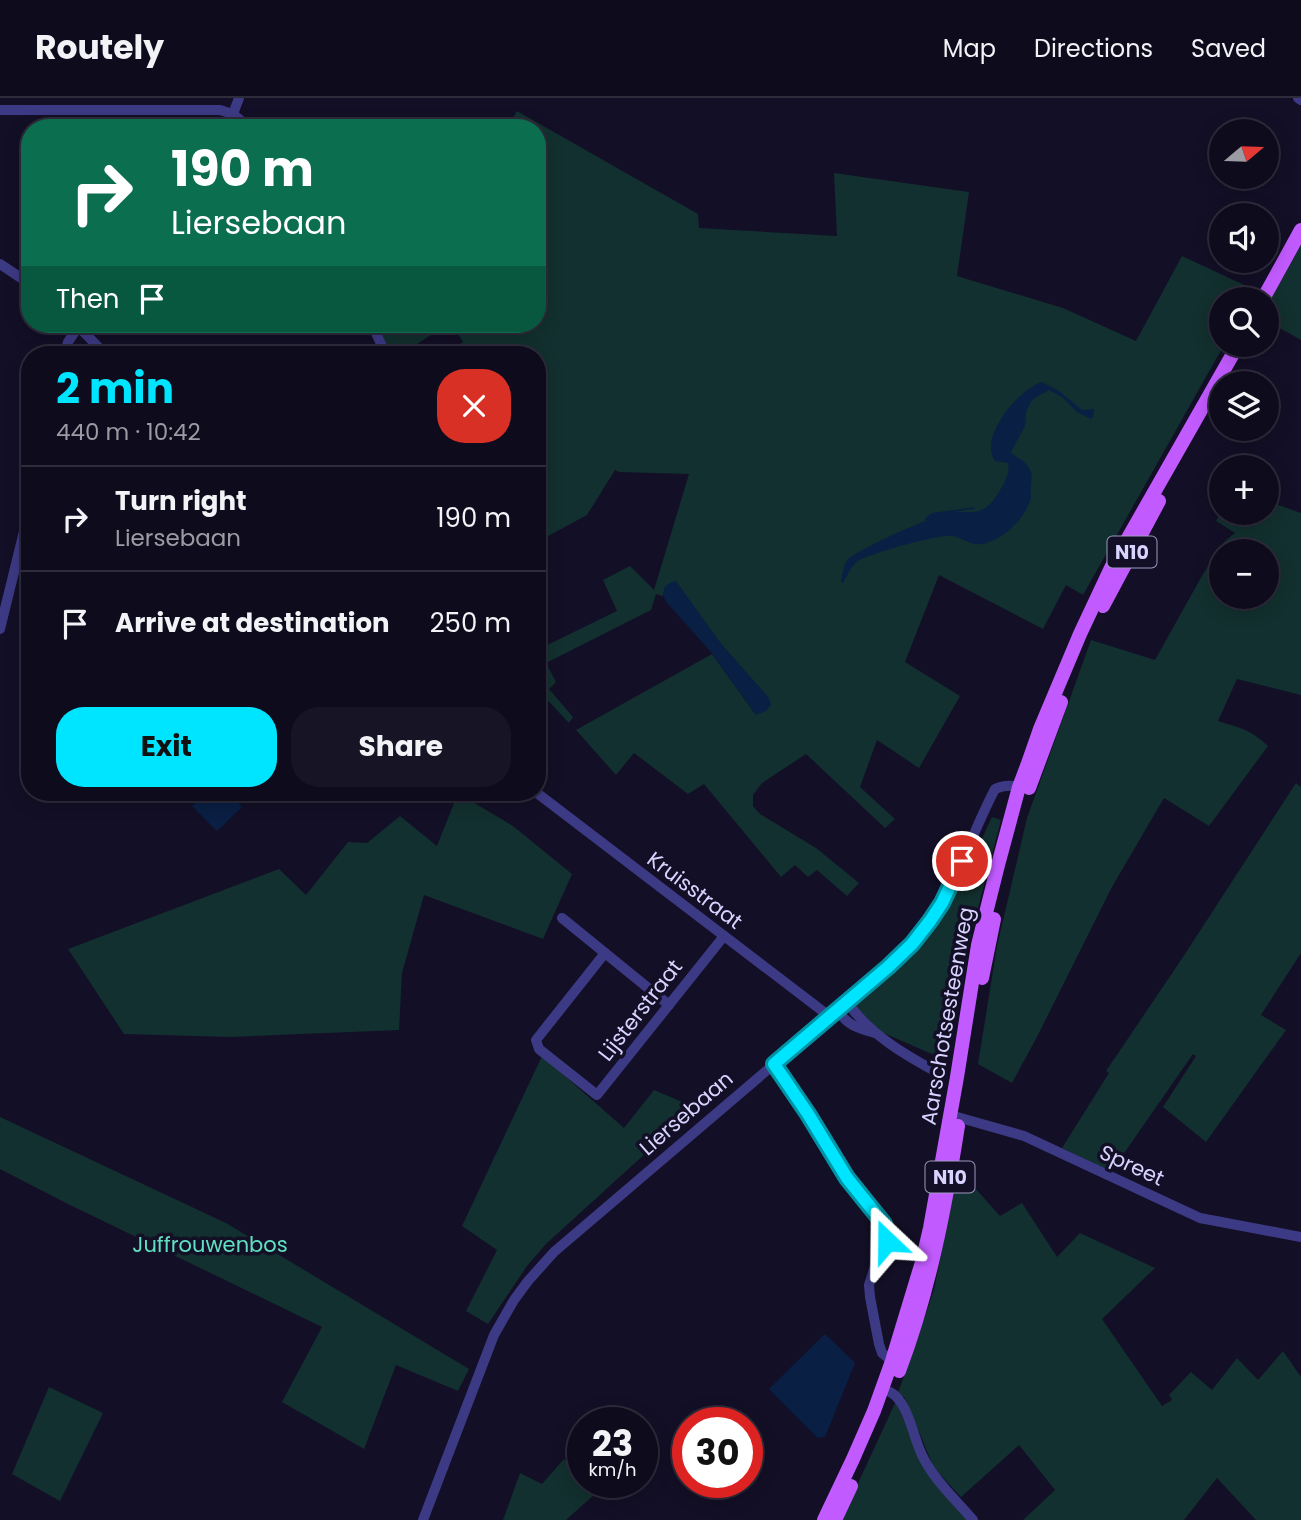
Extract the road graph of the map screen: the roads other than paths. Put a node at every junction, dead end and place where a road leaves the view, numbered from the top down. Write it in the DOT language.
graph roads {
  1 [pos="239,98"];
  2 [pos="0,110"];
  3 [pos="233,114"];
  4 [pos="239,119"];
  5 [pos="1301,230"];
  6 [pos="1301,246"];
  7 [pos="0,264"];
  8 [pos="21,278"];
  9 [pos="1270,287"];
  10 [pos="1278,287"];
  11 [pos="85,333"];
  12 [pos="97,346"];
  13 [pos="1231,357"];
  14 [pos="1209,410"];
  15 [pos="21,544"];
  16 [pos="0,629"];
  17 [pos="1048,721"];
  18 [pos="1024,788"];
  19 [pos="546,800"];
  20 [pos="562,918"];
  21 [pos="724,936"];
  22 [pos="605,954"];
  23 [pos="669,1005"];
  24 [pos="838,1009"];
  25 [pos="774,1064"];
  26 [pos="942,1075"];
  27 [pos="955,1116"];
  28 [pos="1301,1237"];
  29 [pos="892,1361"];
  30 [pos="890,1392"];
  31 [pos="423,1520"];
  32 [pos="824,1520"];
  33 [pos="835,1520"];
  34 [pos="973,1520"];
  1 -- 3 [label="street"];
  2 -- 3 [label="street"];
  3 -- 4 [label="street"];
  5 -- 9 [label="main road"];
  6 -- 10 [label="main road"];
  7 -- 8 [label="street"];
  11 -- 12 [label="street"];
  13 -- 17 [label="main road, Aarschotsesteenweg / N10"];
  14 -- 17 [label="main road, Aarschotsesteenweg / N10"];
  15 -- 16 [label="street"];
  17 -- 18 [label="main road, Aarschotsesteenweg / N10"];
  18 -- 24 [label="street, Liersebaan"];
  18 -- 27 [label="main road, Aarschotsesteenweg / N10"];
  19 -- 21 [label="street, Kruisstraat"];
  20 -- 22 [label="street"];
  21 -- 23 [label="street, Lijsterstraat"];
  21 -- 24 [label="street, Kruisstraat"];
  22 -- 23 [label="street"];
  22 -- 23 [label="street, Lijsterstraat"];
  24 -- 25 [label="street, Liersebaan"];
  24 -- 26 [label="street"];
  25 -- 29 [label="street"];
  25 -- 31 [label="street, Liersebaan"];
  27 -- 28 [label="street, Spreet"];
  27 -- 29 [label="main road, Aarschotsesteenweg / N10"];
  27 -- 30 [label="main road, Aarschotsesteenweg / N10"];
  29 -- 32 [label="main road, Aarschotsesteenweg / N10"];
  30 -- 33 [label="main road, Aarschotsesteenweg / N10"];
  30 -- 34 [label="street"];
}
